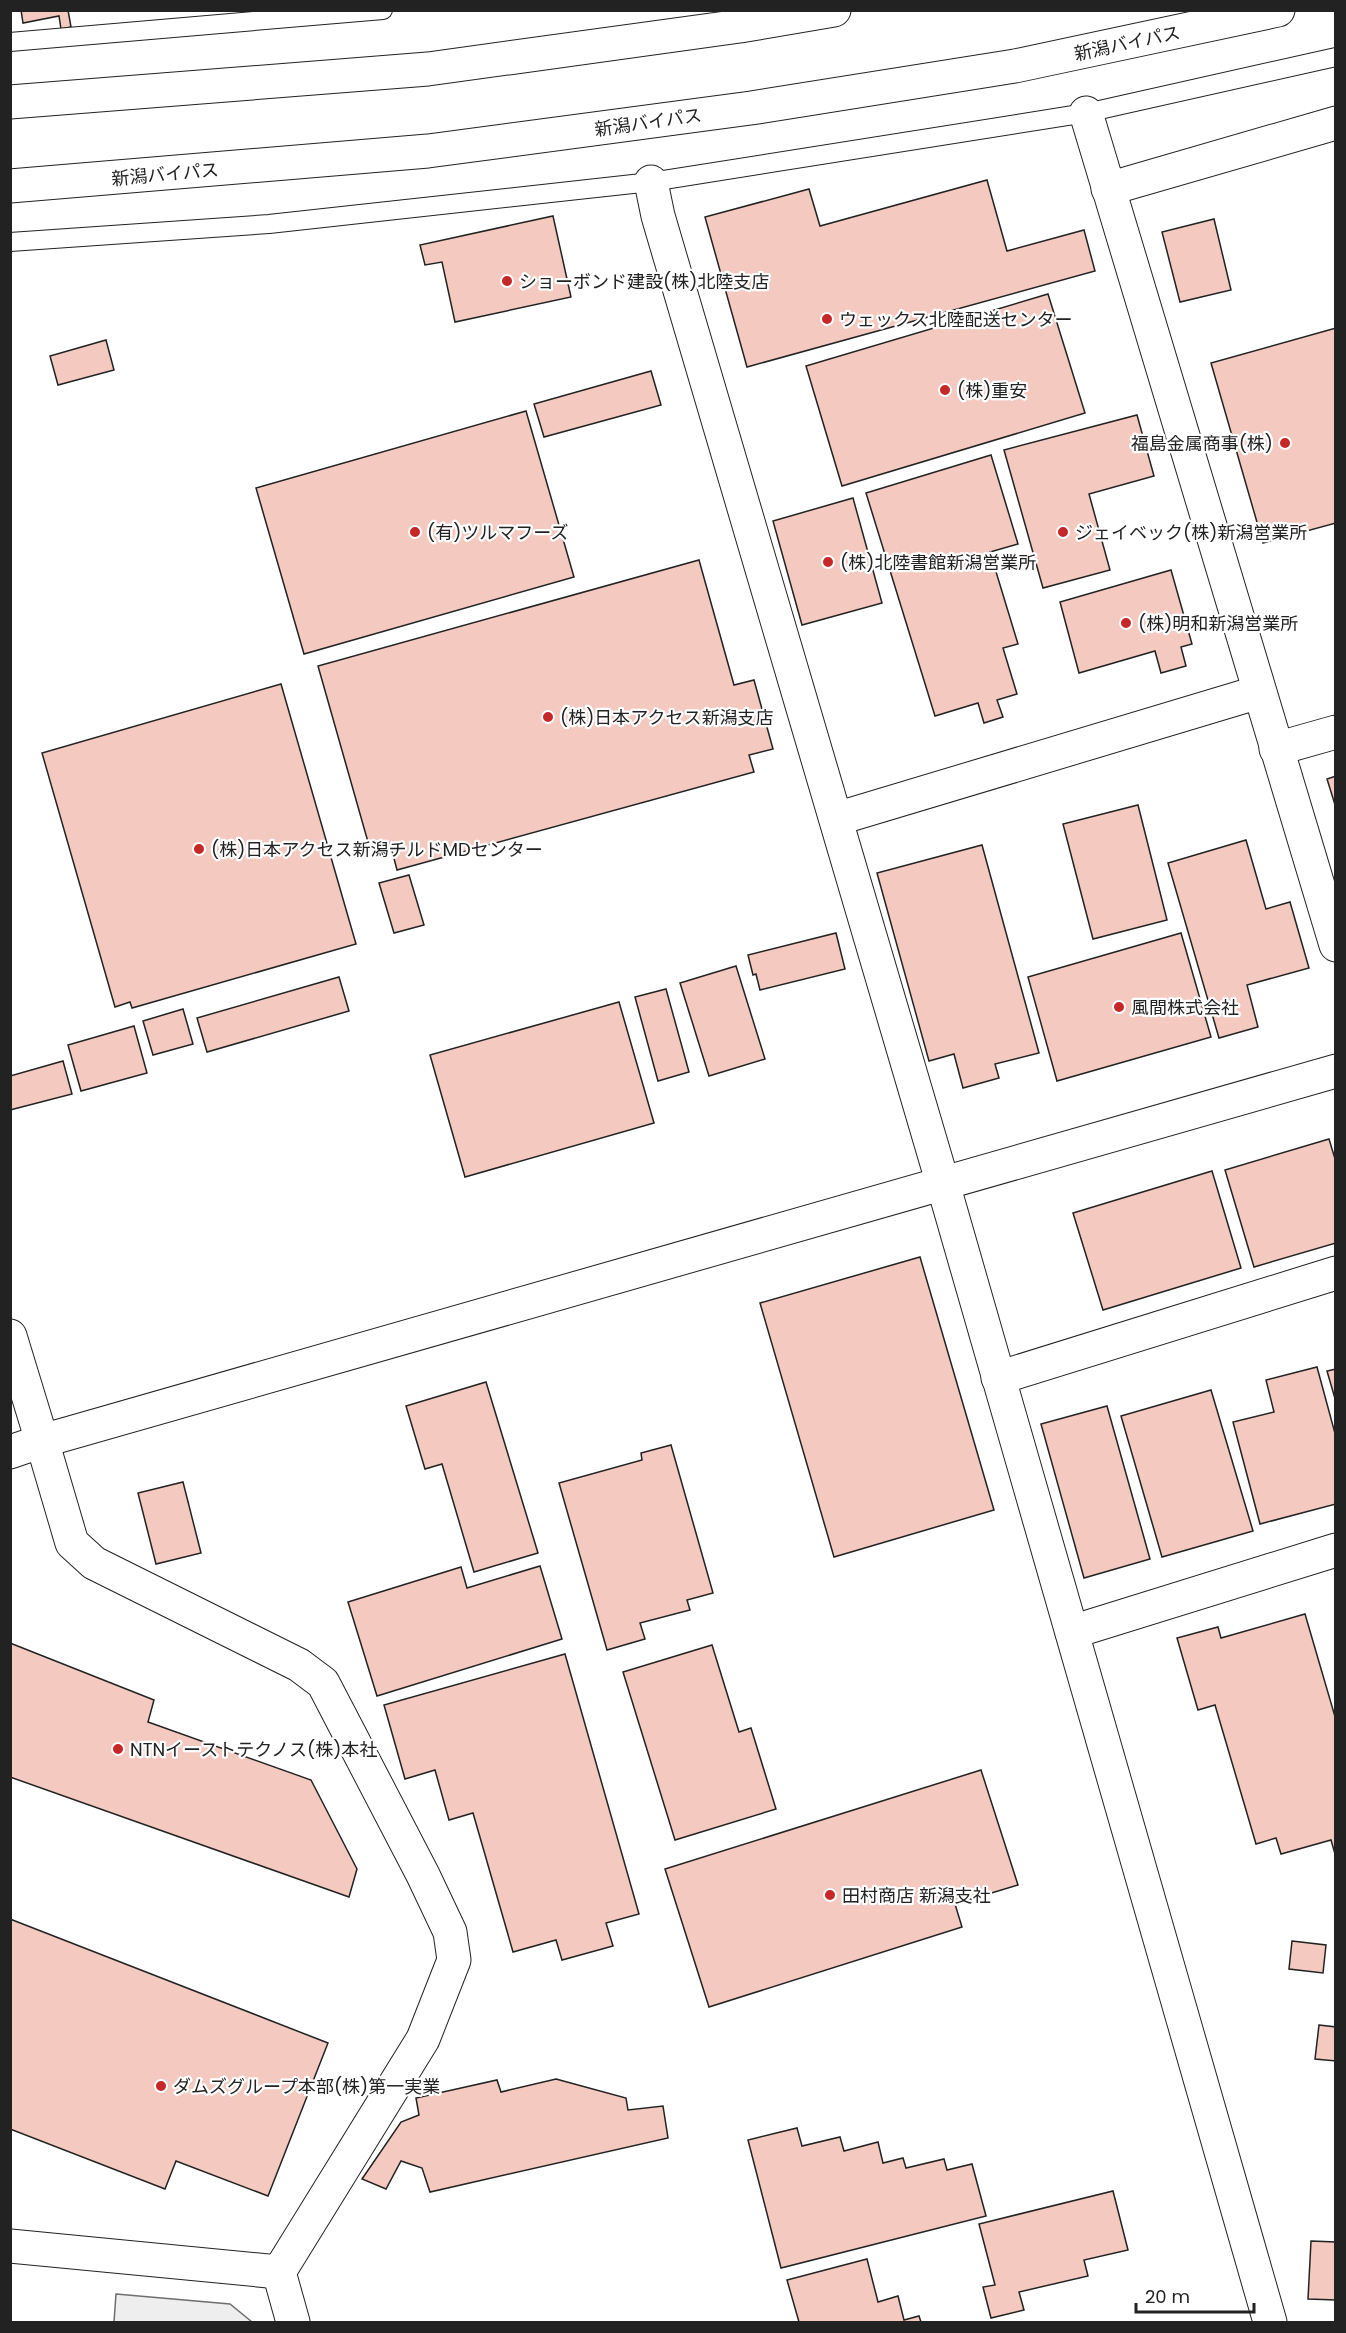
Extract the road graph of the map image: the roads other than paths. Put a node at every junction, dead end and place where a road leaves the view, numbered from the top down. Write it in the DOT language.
graph roads {
  1 [pos="383,10"];
  2 [pos="834,10"];
  3 [pos="1278,10"];
  4 [pos="10,42"];
  5 [pos="1335,57"];
  6 [pos="10,102"];
  7 [pos="1086,113"];
  8 [pos="1335,123"];
  9 [pos="651,182"];
  10 [pos="10,186"];
  11 [pos="1108,189"];
  12 [pos="10,242"];
  13 [pos="1259,693"];
  14 [pos="1335,732"];
  15 [pos="1276,749"];
  16 [pos="836,819"];
  17 [pos="1335,945"];
  18 [pos="1335,1071"];
  19 [pos="942,1184"];
  20 [pos="1335,1273"];
  21 [pos="10,1336"];
  22 [pos="998,1378"];
  23 [pos="42,1440"];
  24 [pos="10,1452"];
  25 [pos="1335,1550"];
  26 [pos="1072,1632"];
  27 [pos="10,2246"];
  28 [pos="279,2272"];
  29 [pos="293,2322"];
  30 [pos="1270,2322"];
  1 -- 4 [label="lane"];
  2 -- 6 [label="main road"];
  3 -- 10 [label="main road, 新潟バイパス"];
  5 -- 7 [label="lane"];
  7 -- 9 [label="lane"];
  7 -- 11 [label="main road"];
  8 -- 11 [label="main road"];
  9 -- 12 [label="lane"];
  9 -- 16 [label="main road"];
  11 -- 13 [label="main road"];
  13 -- 15 [label="main road"];
  13 -- 16 [label="main road"];
  14 -- 15 [label="main road"];
  15 -- 17 [label="main road"];
  16 -- 19 [label="main road"];
  18 -- 19 [label="main road"];
  19 -- 22 [label="main road"];
  19 -- 23 [label="main road"];
  20 -- 22 [label="main road"];
  21 -- 23 [label="main road"];
  22 -- 26 [label="main road"];
  23 -- 24 [label="main road"];
  23 -- 28 [label="main road"];
  25 -- 26 [label="main road"];
  26 -- 30 [label="main road"];
  27 -- 28 [label="main road"];
  28 -- 29 [label="main road"];
}
